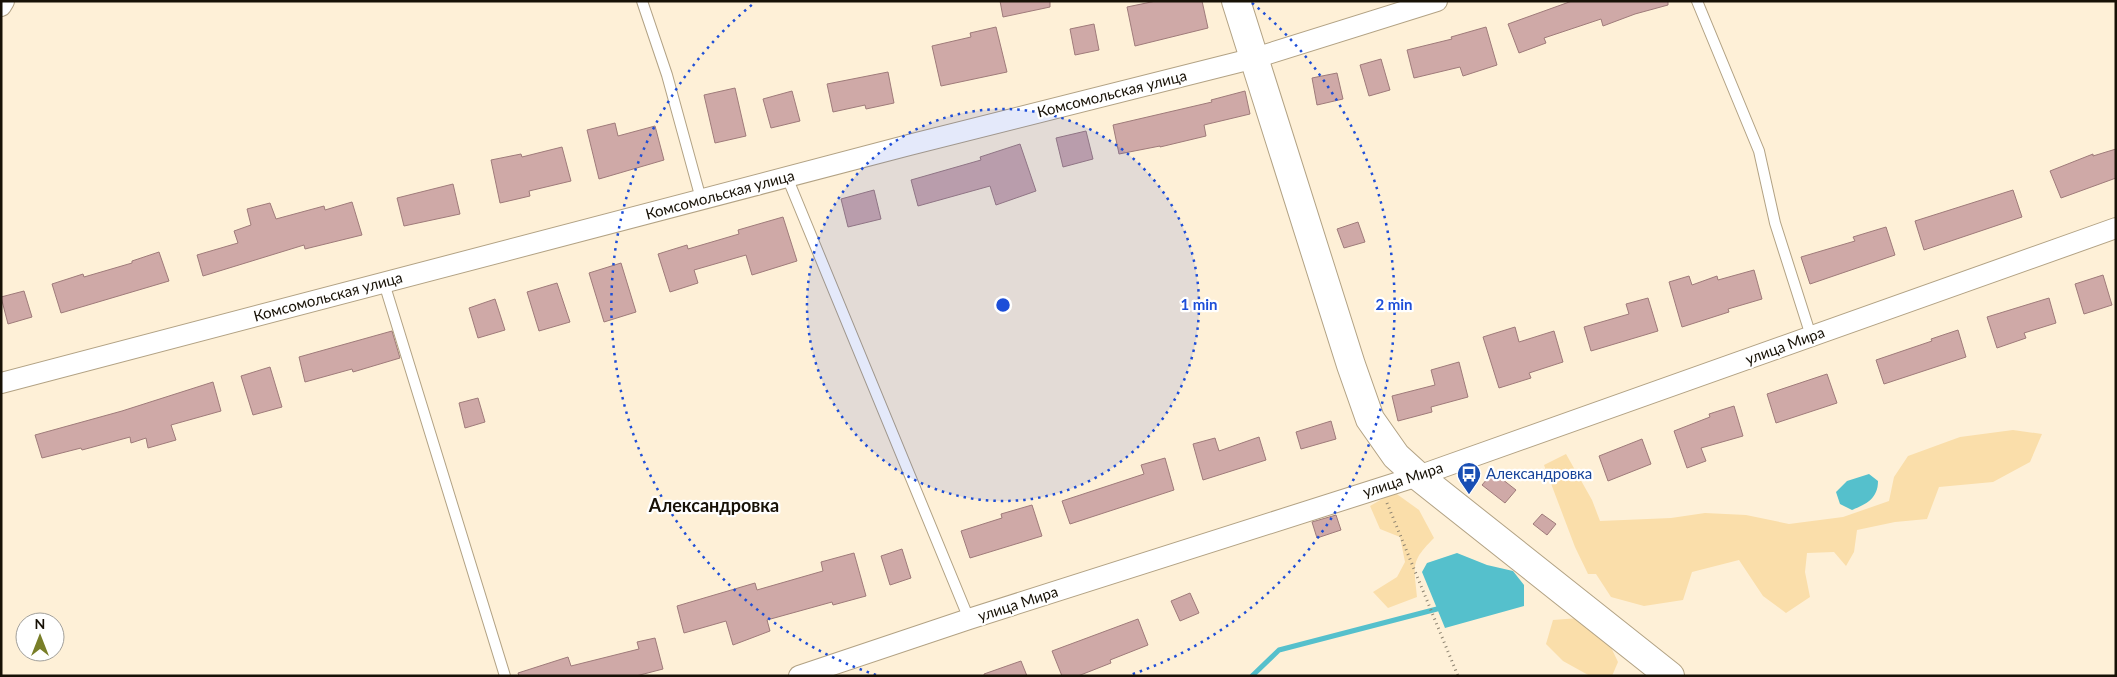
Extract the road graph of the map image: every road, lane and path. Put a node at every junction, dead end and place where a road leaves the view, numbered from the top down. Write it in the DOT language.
graph roads {
  1 [pos="4,1"];
  2 [pos="642,1"];
  3 [pos="1236,1"];
  4 [pos="1437,1"];
  5 [pos="1697,1"];
  6 [pos="1,6"];
  7 [pos="1255,58"];
  8 [pos="787,177"];
  9 [pos="701,199"];
  10 [pos="2116,228"];
  11 [pos="384,283"];
  12 [pos="1811,336"];
  13 [pos="1,383"];
  14 [pos="1418,476"];
  15 [pos="1381,488"];
  16 [pos="969,619"];
  17 [pos="505,676"];
  18 [pos="799,676"];
  19 [pos="1458,676"];
  20 [pos="1670,676"];
  1 -- 6 [label="street"];
  2 -- 9 [label="lane"];
  3 -- 7 [label="main road"];
  4 -- 7 [label="street, Комсомольская улица"];
  5 -- 12 [label="lane"];
  7 -- 8 [label="street, Комсомольская улица"];
  7 -- 14 [label="main road"];
  8 -- 9 [label="street, Комсомольская улица"];
  8 -- 16 [label="lane"];
  9 -- 11 [label="street, Комсомольская улица"];
  10 -- 12 [label="street, улица Мира"];
  11 -- 13 [label="street, Комсомольская улица"];
  11 -- 17 [label="lane"];
  12 -- 14 [label="street, улица Мира"];
  14 -- 15 [label="street, улица Мира"];
  14 -- 20 [label="main road"];
  15 -- 16 [label="street, улица Мира"];
  15 -- 19 [label="path"];
  16 -- 18 [label="street, улица Мира"];
}
